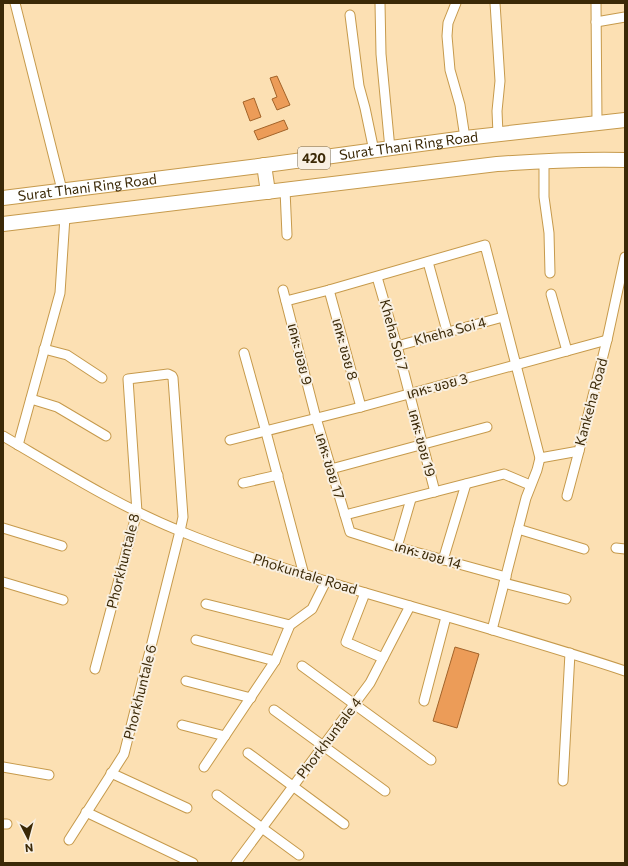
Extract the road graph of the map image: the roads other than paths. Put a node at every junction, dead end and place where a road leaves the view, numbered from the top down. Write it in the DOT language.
graph roads {
  1 [pos="15,3"];
  2 [pos="380,3"];
  3 [pos="456,3"];
  4 [pos="494,3"];
  5 [pos="596,3"];
  6 [pos="350,15"];
  7 [pos="625,17"];
  8 [pos="596,22"];
  9 [pos="625,120"];
  10 [pos="596,122"];
  11 [pos="498,134"];
  12 [pos="465,138"];
  13 [pos="390,149"];
  14 [pos="374,151"];
  15 [pos="544,160"];
  16 [pos="625,160"];
  17 [pos="264,165"];
  18 [pos="62,190"];
  19 [pos="285,190"];
  20 [pos="268,192"];
  21 [pos="3,198"];
  22 [pos="64,217"];
  23 [pos="3,224"];
  24 [pos="287,235"];
  25 [pos="625,257"];
  26 [pos="428,262"];
  27 [pos="550,273"];
  28 [pos="377,277"];
  29 [pos="283,290"];
  30 [pos="329,290"];
  31 [pos="551,294"];
  32 [pos="286,301"];
  33 [pos="503,317"];
  34 [pos="447,331"];
  35 [pos="607,340"];
  36 [pos="397,346"];
  37 [pos="44,349"];
  38 [pos="567,351"];
  39 [pos="244,353"];
  40 [pos="516,365"];
  41 [pos="102,378"];
  42 [pos="128,378"];
  43 [pos="410,393"];
  44 [pos="31,399"];
  45 [pos="361,407"];
  46 [pos="316,418"];
  47 [pos="487,427"];
  48 [pos="266,432"];
  49 [pos="3,436"];
  50 [pos="106,436"];
  51 [pos="230,440"];
  52 [pos="423,444"];
  53 [pos="18,445"];
  54 [pos="579,451"];
  55 [pos="540,458"];
  56 [pos="332,469"];
  57 [pos="278,475"];
  58 [pos="243,483"];
  59 [pos="466,484"];
  60 [pos="530,485"];
  61 [pos="435,492"];
  62 [pos="567,496"];
  63 [pos="411,499"];
  64 [pos="137,512"];
  65 [pos="345,515"];
  66 [pos="3,528"];
  67 [pos="518,529"];
  68 [pos="180,531"];
  69 [pos="350,532"];
  70 [pos="62,546"];
  71 [pos="397,547"];
  72 [pos="584,549"];
  73 [pos="443,560"];
  74 [pos="304,574"];
  75 [pos="505,580"];
  76 [pos="326,581"];
  77 [pos="3,582"];
  78 [pos="365,593"];
  79 [pos="63,600"];
  80 [pos="566,600"];
  81 [pos="206,604"];
  82 [pos="410,606"];
  83 [pos="446,617"];
  84 [pos="290,625"];
  85 [pos="492,630"];
  86 [pos="196,640"];
  87 [pos="570,653"];
  88 [pos="383,658"];
  89 [pos="275,662"];
  90 [pos="302,666"];
  91 [pos="95,669"];
  92 [pos="625,671"];
  93 [pos="186,682"];
  94 [pos="251,698"];
  95 [pos="424,701"];
  96 [pos="355,704"];
  97 [pos="274,710"];
  98 [pos="182,726"];
  99 [pos="225,736"];
  100 [pos="324,746"];
  101 [pos="248,753"];
  102 [pos="431,760"];
  103 [pos="3,767"];
  104 [pos="204,767"];
  105 [pos="111,773"];
  106 [pos="49,774"];
  107 [pos="563,781"];
  108 [pos="293,787"];
  109 [pos="385,791"];
  110 [pos="217,794"];
  111 [pos="187,808"];
  112 [pos="86,812"];
  113 [pos="344,824"];
  114 [pos="262,829"];
  115 [pos="69,840"];
  116 [pos="299,856"];
  117 [pos="193,863"];
  118 [pos="236,863"];
  1 -- 18 [label="street"];
  2 -- 13 [label="street"];
  3 -- 12 [label="street"];
  4 -- 11 [label="street"];
  5 -- 8 [label="street"];
  6 -- 14 [label="street"];
  7 -- 8 [label="street"];
  8 -- 10 [label="street"];
  9 -- 10 [label="highway, Surat Thani Ring Road / 420"];
  10 -- 11 [label="highway, Surat Thani Ring Road / 420"];
  11 -- 12 [label="highway, Surat Thani Ring Road / 420"];
  12 -- 13 [label="highway, Surat Thani Ring Road / 420"];
  13 -- 14 [label="highway, Surat Thani Ring Road / 420"];
  14 -- 17 [label="highway, Surat Thani Ring Road / 420"];
  15 -- 16 [label="highway, Surat Thani Ring Road / 420"];
  15 -- 19 [label="highway, Surat Thani Ring Road / 420"];
  15 -- 27 [label="street"];
  17 -- 18 [label="highway, Surat Thani Ring Road / 420"];
  17 -- 20 [label="highway"];
  18 -- 21 [label="highway, Surat Thani Ring Road / 420"];
  19 -- 20 [label="highway, Surat Thani Ring Road / 420"];
  19 -- 24 [label="street"];
  20 -- 22 [label="highway, Surat Thani Ring Road / 420"];
  22 -- 23 [label="highway, Surat Thani Ring Road / 420"];
  22 -- 37 [label="street"];
  25 -- 35 [label="street, Kankeha Road"];
  26 -- 28 [label="street"];
  26 -- 33 [label="street"];
  26 -- 34 [label="street"];
  28 -- 30 [label="street"];
  28 -- 36 [label="street, Kheha Soi 7"];
  29 -- 32 [label="street, เคหะ ขอย 9"];
  30 -- 32 [label="street"];
  30 -- 45 [label="street, เคหะ ขอย 8"];
  31 -- 38 [label="street"];
  32 -- 46 [label="street, เคหะ ขอย 9"];
  33 -- 34 [label="street, Kheha Soi 4"];
  33 -- 40 [label="street"];
  34 -- 36 [label="street, Kheha Soi 4"];
  35 -- 38 [label="street, เคหะ ขอย 3"];
  35 -- 54 [label="street, Kankeha Road"];
  36 -- 43 [label="street, Kheha Soi 7"];
  37 -- 41 [label="street"];
  37 -- 44 [label="street"];
  38 -- 40 [label="street, เคหะ ขอย 3"];
  39 -- 48 [label="street"];
  40 -- 43 [label="street, เคหะ ขอย 3"];
  40 -- 55 [label="street"];
  42 -- 64 [label="street, Phorkhuntale 8"];
  42 -- 68 [label="street, Phorkhuntale 6"];
  43 -- 45 [label="street, เคหะ ขอย 3"];
  43 -- 52 [label="street, เคหะ ขอย 19"];
  44 -- 50 [label="street"];
  44 -- 53 [label="street"];
  45 -- 46 [label="street, เคหะ ขอย 3"];
  46 -- 48 [label="street, เคหะ ขอย 3"];
  46 -- 56 [label="street, เคหะ ขอย 17"];
  47 -- 52 [label="street"];
  48 -- 51 [label="street, เคหะ ขอย 3"];
  48 -- 57 [label="street"];
  49 -- 53 [label="street, Phokuntale Road"];
  52 -- 56 [label="street"];
  52 -- 61 [label="street, เคหะ ขอย 19"];
  53 -- 64 [label="street, Phokuntale Road"];
  54 -- 55 [label="street, Kankeha Road"];
  54 -- 62 [label="street"];
  55 -- 60 [label="street"];
  56 -- 65 [label="street, เคหะ ขอย 17"];
  57 -- 58 [label="street"];
  57 -- 74 [label="street"];
  59 -- 60 [label="street, เคหะ ขอย 17"];
  59 -- 61 [label="street, เคหะ ขอย 17"];
  59 -- 73 [label="street"];
  60 -- 67 [label="street"];
  61 -- 63 [label="street, เคหะ ขอย 17"];
  63 -- 65 [label="street, เคหะ ขอย 17"];
  63 -- 71 [label="street"];
  64 -- 68 [label="street, Phokuntale Road"];
  64 -- 91 [label="street, Phorkhuntale 8"];
  65 -- 69 [label="street, เคหะ ขอย 17"];
  66 -- 70 [label="street"];
  67 -- 72 [label="street"];
  67 -- 75 [label="street"];
  68 -- 74 [label="street, Phokuntale Road"];
  68 -- 105 [label="street, Phorkhuntale 6"];
  69 -- 71 [label="street, เคหะ ขอย 14"];
  71 -- 73 [label="street, เคหะ ขอย 14"];
  73 -- 75 [label="street, เคหะ ขอย 14"];
  74 -- 76 [label="street, Phokuntale Road"];
  75 -- 80 [label="street, เคหะ ขอย 14"];
  75 -- 85 [label="street"];
  76 -- 78 [label="street, Phokuntale Road"];
  76 -- 84 [label="street"];
  77 -- 79 [label="street"];
  78 -- 82 [label="street, Phokuntale Road"];
  78 -- 88 [label="street"];
  81 -- 84 [label="street"];
  82 -- 83 [label="street, Phokuntale Road"];
  82 -- 88 [label="street, Phorkhuntale 4"];
  83 -- 85 [label="street, Phokuntale Road"];
  83 -- 95 [label="street"];
  84 -- 89 [label="street"];
  85 -- 87 [label="street, Phokuntale Road"];
  86 -- 89 [label="street"];
  87 -- 92 [label="street, Phokuntale Road"];
  87 -- 107 [label="street"];
  88 -- 96 [label="street, Phorkhuntale 4"];
  89 -- 94 [label="street"];
  90 -- 96 [label="street"];
  93 -- 94 [label="street"];
  94 -- 99 [label="street"];
  96 -- 100 [label="street, Phorkhuntale 4"];
  96 -- 102 [label="street"];
  97 -- 100 [label="street"];
  98 -- 99 [label="street"];
  99 -- 104 [label="street"];
  100 -- 108 [label="street, Phorkhuntale 4"];
  100 -- 109 [label="street"];
  101 -- 108 [label="street"];
  103 -- 106 [label="street"];
  105 -- 111 [label="street"];
  105 -- 112 [label="street, Phorkhuntale 6"];
  108 -- 113 [label="street"];
  108 -- 114 [label="street, Phorkhuntale 4"];
  110 -- 114 [label="street"];
  112 -- 115 [label="street, Phorkhuntale 6"];
  112 -- 117 [label="street"];
  114 -- 116 [label="street"];
  114 -- 118 [label="street, Phorkhuntale 4"];
}
